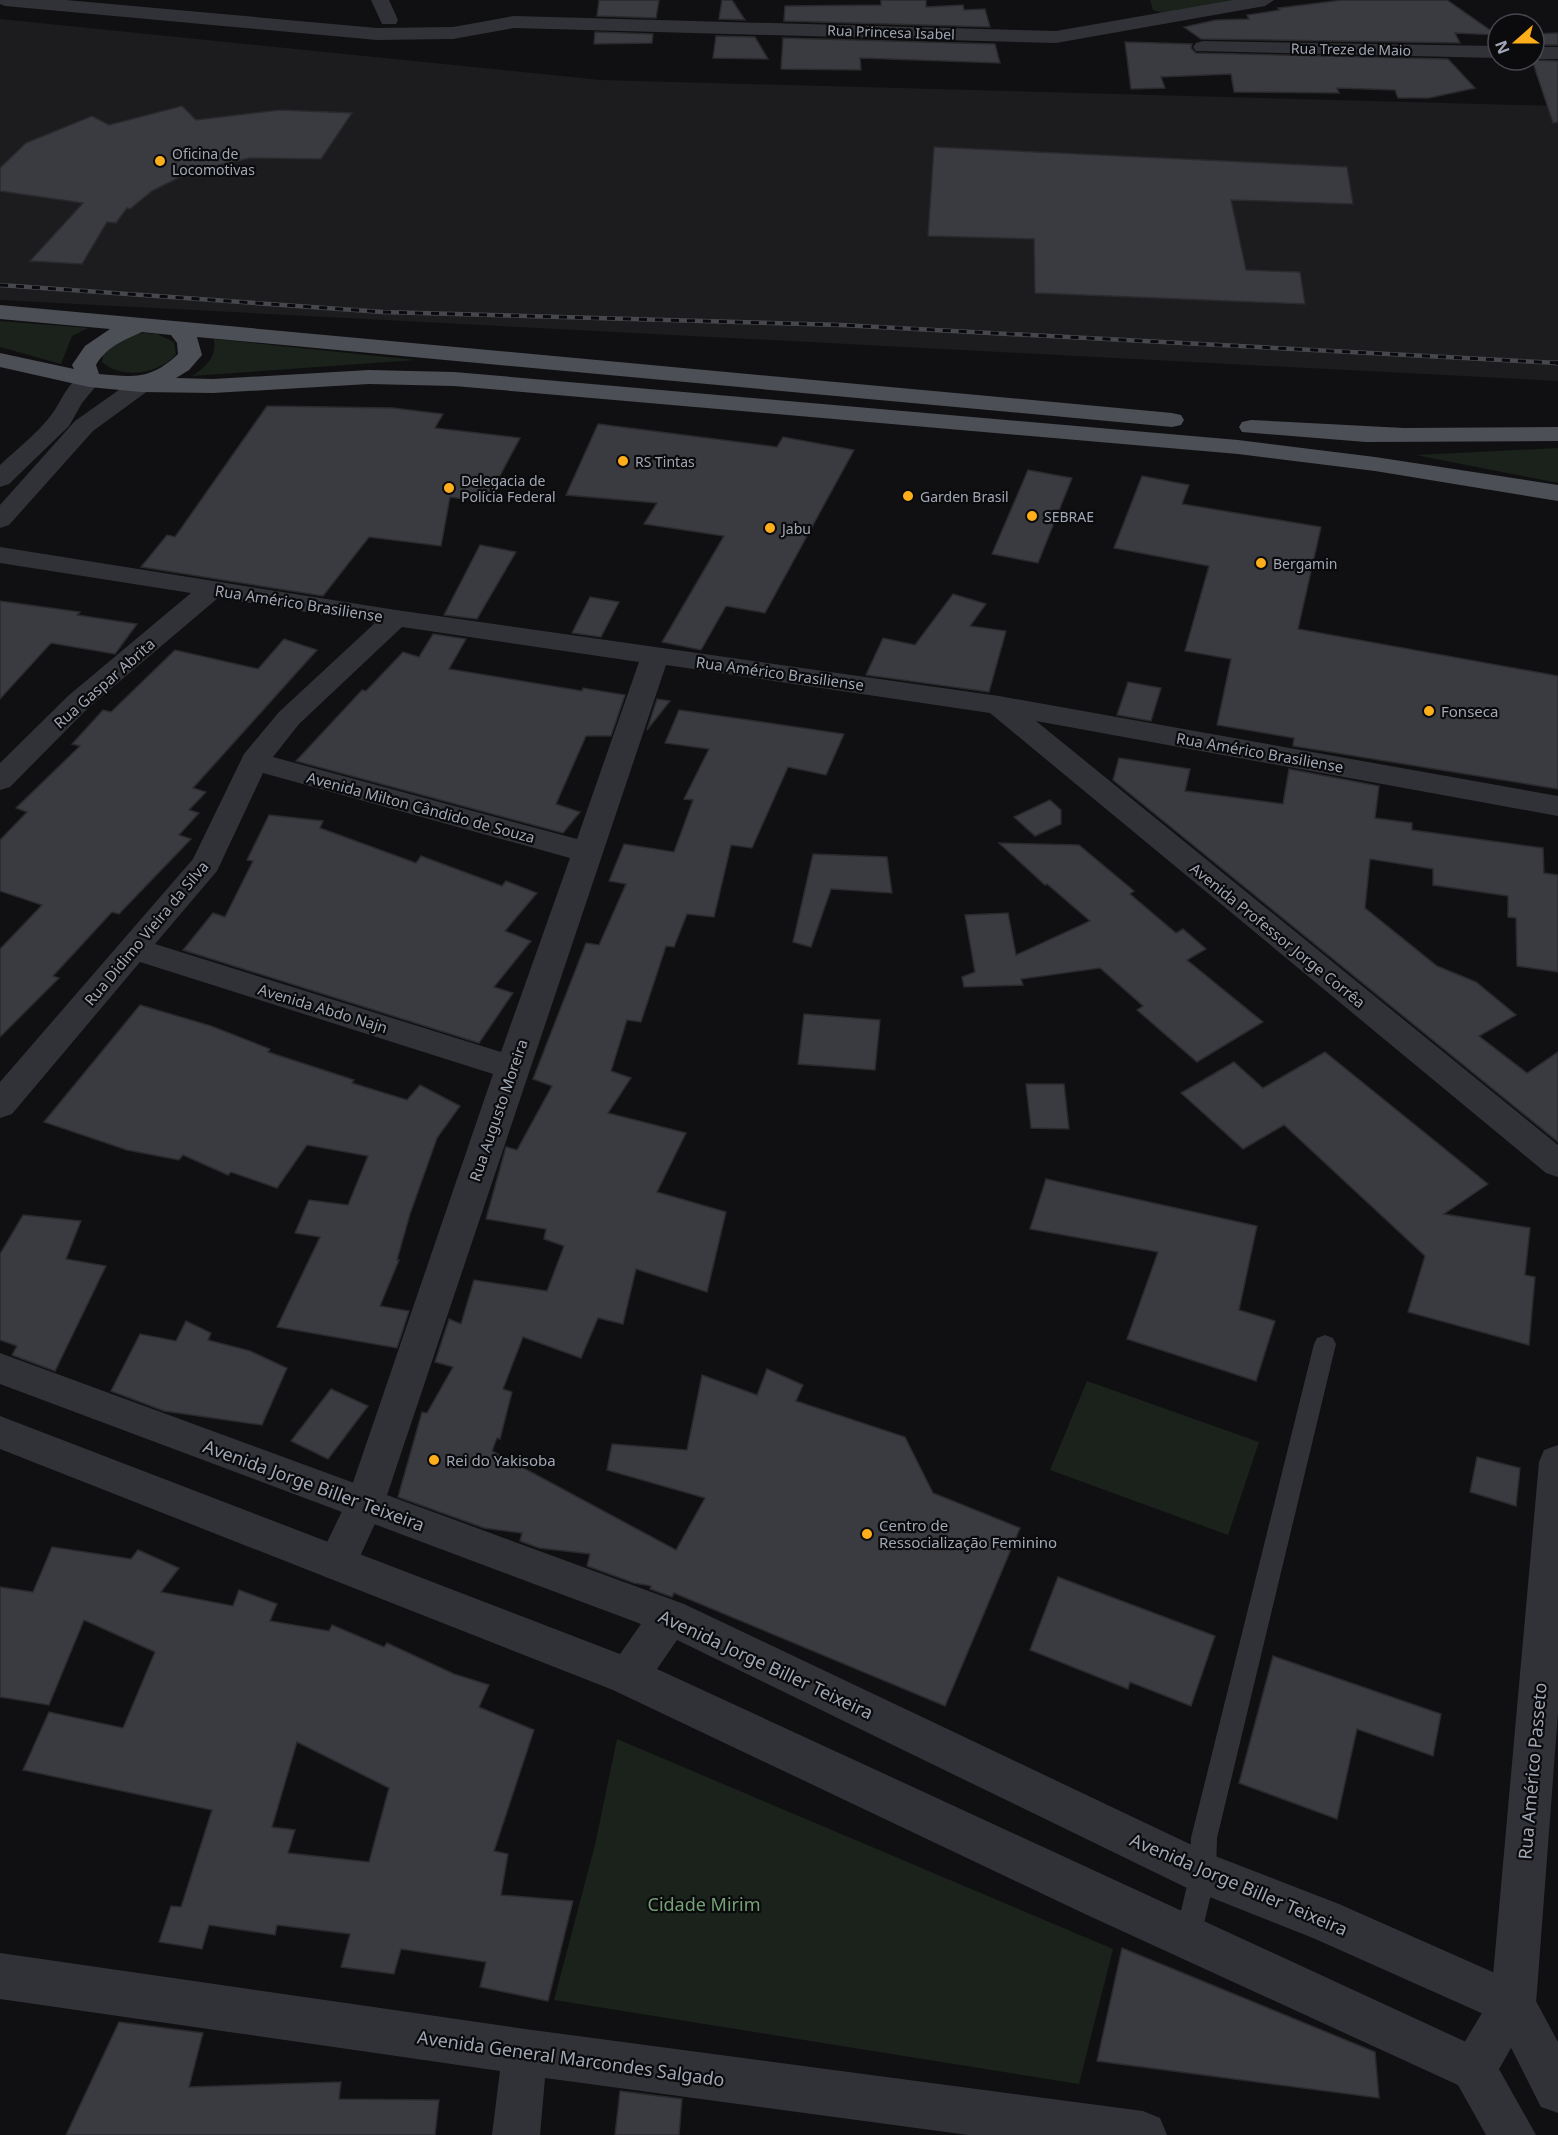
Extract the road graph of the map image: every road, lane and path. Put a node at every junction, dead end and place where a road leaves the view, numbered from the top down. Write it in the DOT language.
graph roads {
  1 [pos="5,0"];
  2 [pos="380,0"];
  3 [pos="1265,0"];
  4 [pos="389,20"];
  5 [pos="1203,46"];
  6 [pos="1486,52"];
  7 [pos="0,312"];
  8 [pos="137,326"];
  9 [pos="179,330"];
  10 [pos="0,360"];
  11 [pos="89,380"];
  12 [pos="141,385"];
  13 [pos="1558,434"];
  14 [pos="0,479"];
  15 [pos="1558,493"];
  16 [pos="0,520"];
  17 [pos="0,555"];
  18 [pos="212,589"];
  19 [pos="396,618"];
  20 [pos="655,656"];
  21 [pos="999,705"];
  22 [pos="254,761"];
  23 [pos="0,780"];
  24 [pos="1558,806"];
  25 [pos="587,852"];
  26 [pos="135,949"];
  27 [pos="512,1068"];
  28 [pos="0,1105"];
  29 [pos="1558,1164"];
  30 [pos="1325,1344"];
  31 [pos="0,1368"];
  32 [pos="0,1432"];
  33 [pos="1558,1462"];
  34 [pos="365,1504"];
  35 [pos="337,1563"];
  36 [pos="670,1617"];
  37 [pos="628,1676"];
  38 [pos="1203,1873"];
  39 [pos="1188,1936"];
  40 [pos="0,1977"];
  41 [pos="1513,2004"];
  42 [pos="525,2052"];
  43 [pos="1474,2069"];
  44 [pos="1558,2090"];
  45 [pos="516,2135"];
  46 [pos="1143,2135"];
  47 [pos="1512,2135"];
  1 -- 3 [label="street, Rua Princesa Isabel"];
  2 -- 4 [label="street"];
  5 -- 6 [label="street, Rua Treze de Maio"];
  7 -- 8 [label="main road"];
  8 -- 9 [label="main road"];
  8 -- 11 [label="main road"];
  9 -- 12 [label="main road"];
  9 -- 13 [label="main road"];
  10 -- 11 [label="main road"];
  11 -- 12 [label="main road"];
  11 -- 14 [label="street"];
  12 -- 15 [label="main road"];
  12 -- 16 [label="street"];
  17 -- 18 [label="street, Rua Américo Brasiliense"];
  18 -- 19 [label="street, Rua Américo Brasiliense"];
  18 -- 23 [label="street, Rua Gaspar Abrita"];
  19 -- 20 [label="street, Rua Américo Brasiliense"];
  19 -- 22 [label="street, Rua Didimo Vieira da Silva"];
  20 -- 21 [label="street, Rua Américo Brasiliense"];
  20 -- 25 [label="street, Rua Augusto Moreira"];
  21 -- 24 [label="street, Rua Américo Brasiliense"];
  21 -- 29 [label="street, Avenida Professor Jorge Corrêa"];
  22 -- 25 [label="street, Avenida Milton Cândido de Souza"];
  22 -- 26 [label="street, Rua Didimo Vieira da Silva"];
  25 -- 27 [label="street, Rua Augusto Moreira"];
  26 -- 27 [label="street, Avenida Abdo Najn"];
  26 -- 28 [label="street, Rua Didimo Vieira da Silva"];
  27 -- 34 [label="street, Rua Augusto Moreira"];
  30 -- 38 [label="lane"];
  31 -- 34 [label="street, Avenida Jorge Biller Teixeira"];
  32 -- 35 [label="street"];
  33 -- 41 [label="street, Rua Américo Passeto"];
  34 -- 35 [label="street, Rua Augusto Moreira"];
  34 -- 36 [label="street, Avenida Jorge Biller Teixeira"];
  35 -- 37 [label="street"];
  36 -- 37 [label="street"];
  36 -- 38 [label="street, Avenida Jorge Biller Teixeira"];
  37 -- 39 [label="street"];
  38 -- 39 [label="lane"];
  38 -- 41 [label="street, Avenida Jorge Biller Teixeira"];
  39 -- 43 [label="street"];
  40 -- 42 [label="street, Avenida General Marcondes Salgado"];
  41 -- 43 [label="street, Rua Américo Passeto"];
  41 -- 44 [label="street"];
  42 -- 45 [label="street"];
  42 -- 46 [label="street, Avenida General Marcondes Salgado"];
  43 -- 47 [label="street"];
}
